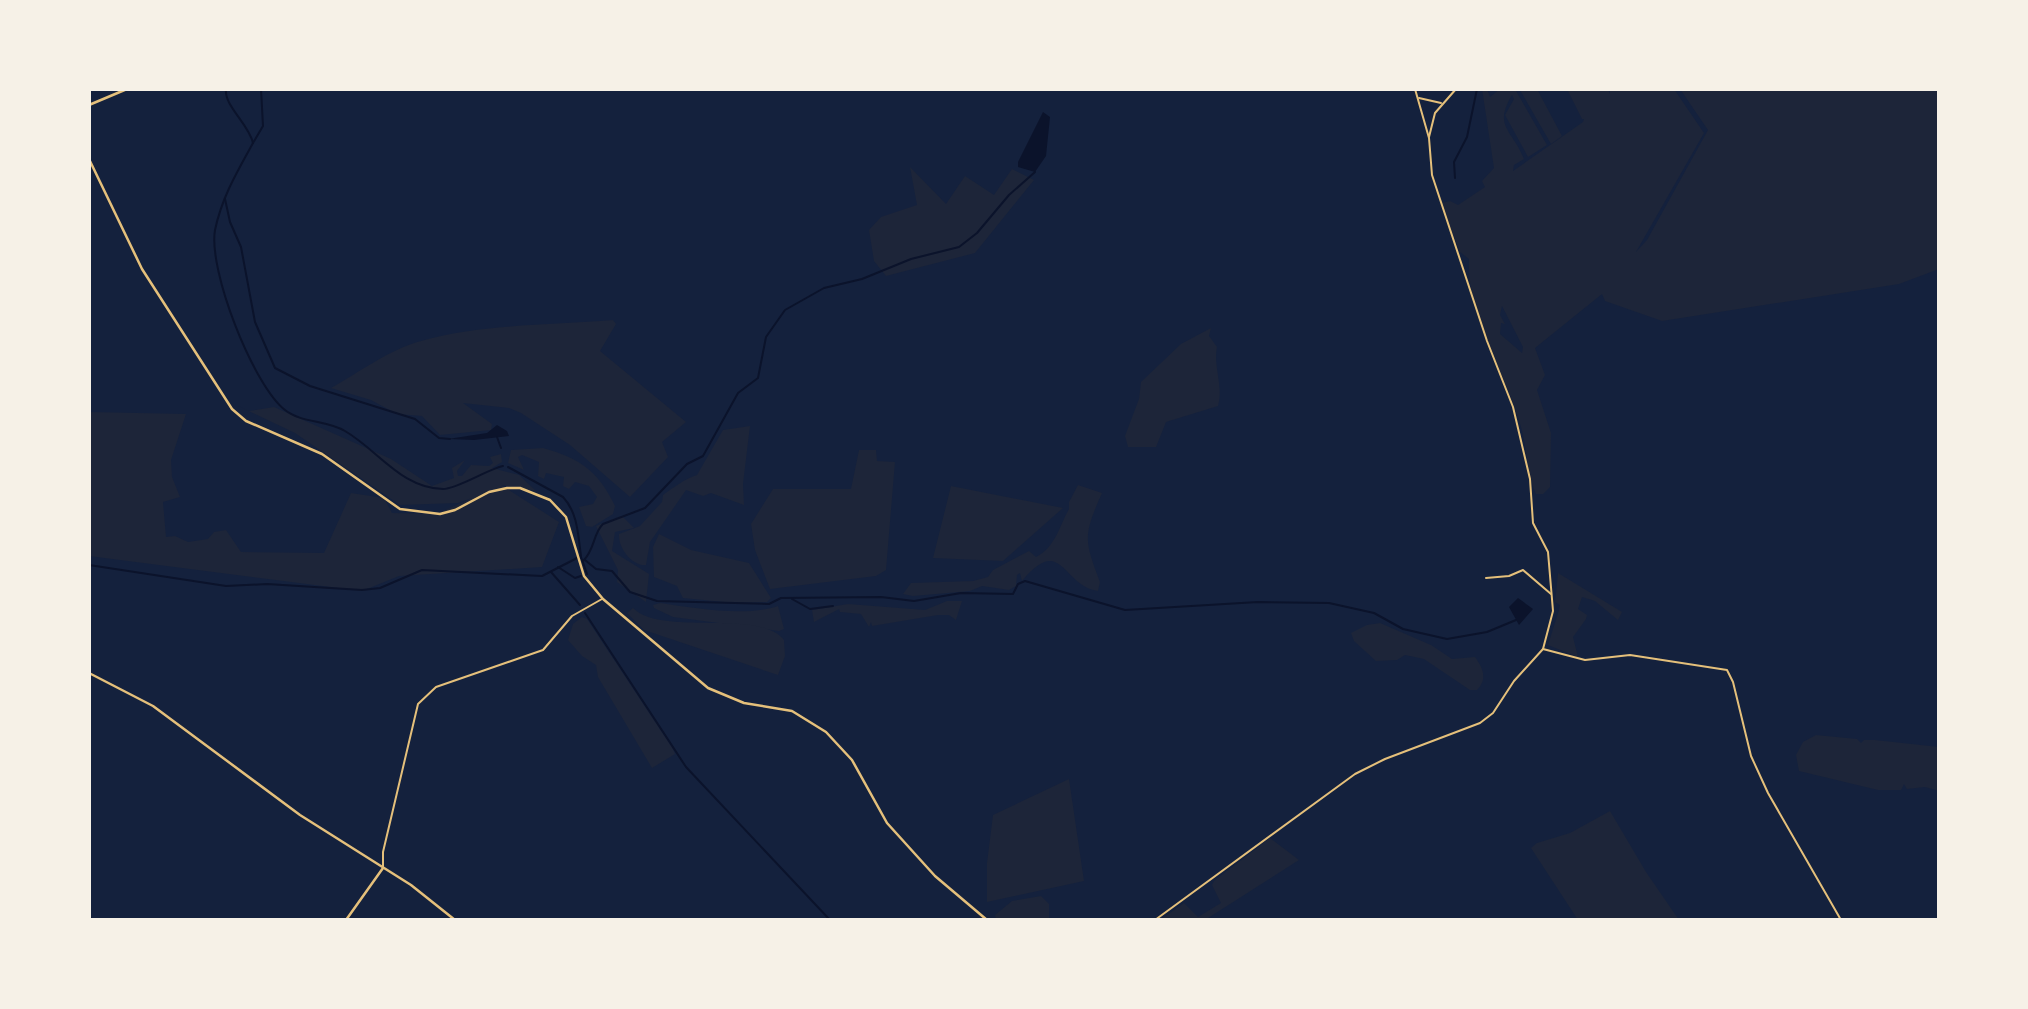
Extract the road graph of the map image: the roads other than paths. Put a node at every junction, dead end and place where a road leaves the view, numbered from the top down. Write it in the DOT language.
graph roads {
  1 [pos="127,89"];
  2 [pos="1415,89"];
  3 [pos="1456,89"];
  4 [pos="1418,98"];
  5 [pos="1442,104"];
  6 [pos="89,105"];
  7 [pos="1429,138"];
  8 [pos="89,159"];
  9 [pos="1486,578"];
  10 [pos="1552,595"];
  11 [pos="603,598"];
  12 [pos="1543,649"];
  13 [pos="89,673"];
  14 [pos="383,867"];
  15 [pos="346,920"];
  16 [pos="455,920"];
  17 [pos="987,920"];
  18 [pos="1155,920"];
  19 [pos="1841,920"];
  1 -- 6 [label="street"];
  2 -- 4 [label="street"];
  3 -- 5 [label="street"];
  4 -- 5 [label="street"];
  4 -- 7 [label="street"];
  5 -- 7 [label="street"];
  7 -- 10 [label="street"];
  8 -- 11 [label="street"];
  9 -- 10 [label="street"];
  10 -- 12 [label="street"];
  11 -- 14 [label="street"];
  11 -- 17 [label="street"];
  12 -- 18 [label="street"];
  12 -- 19 [label="street"];
  13 -- 14 [label="street"];
  14 -- 15 [label="street"];
  14 -- 16 [label="street"];
}
